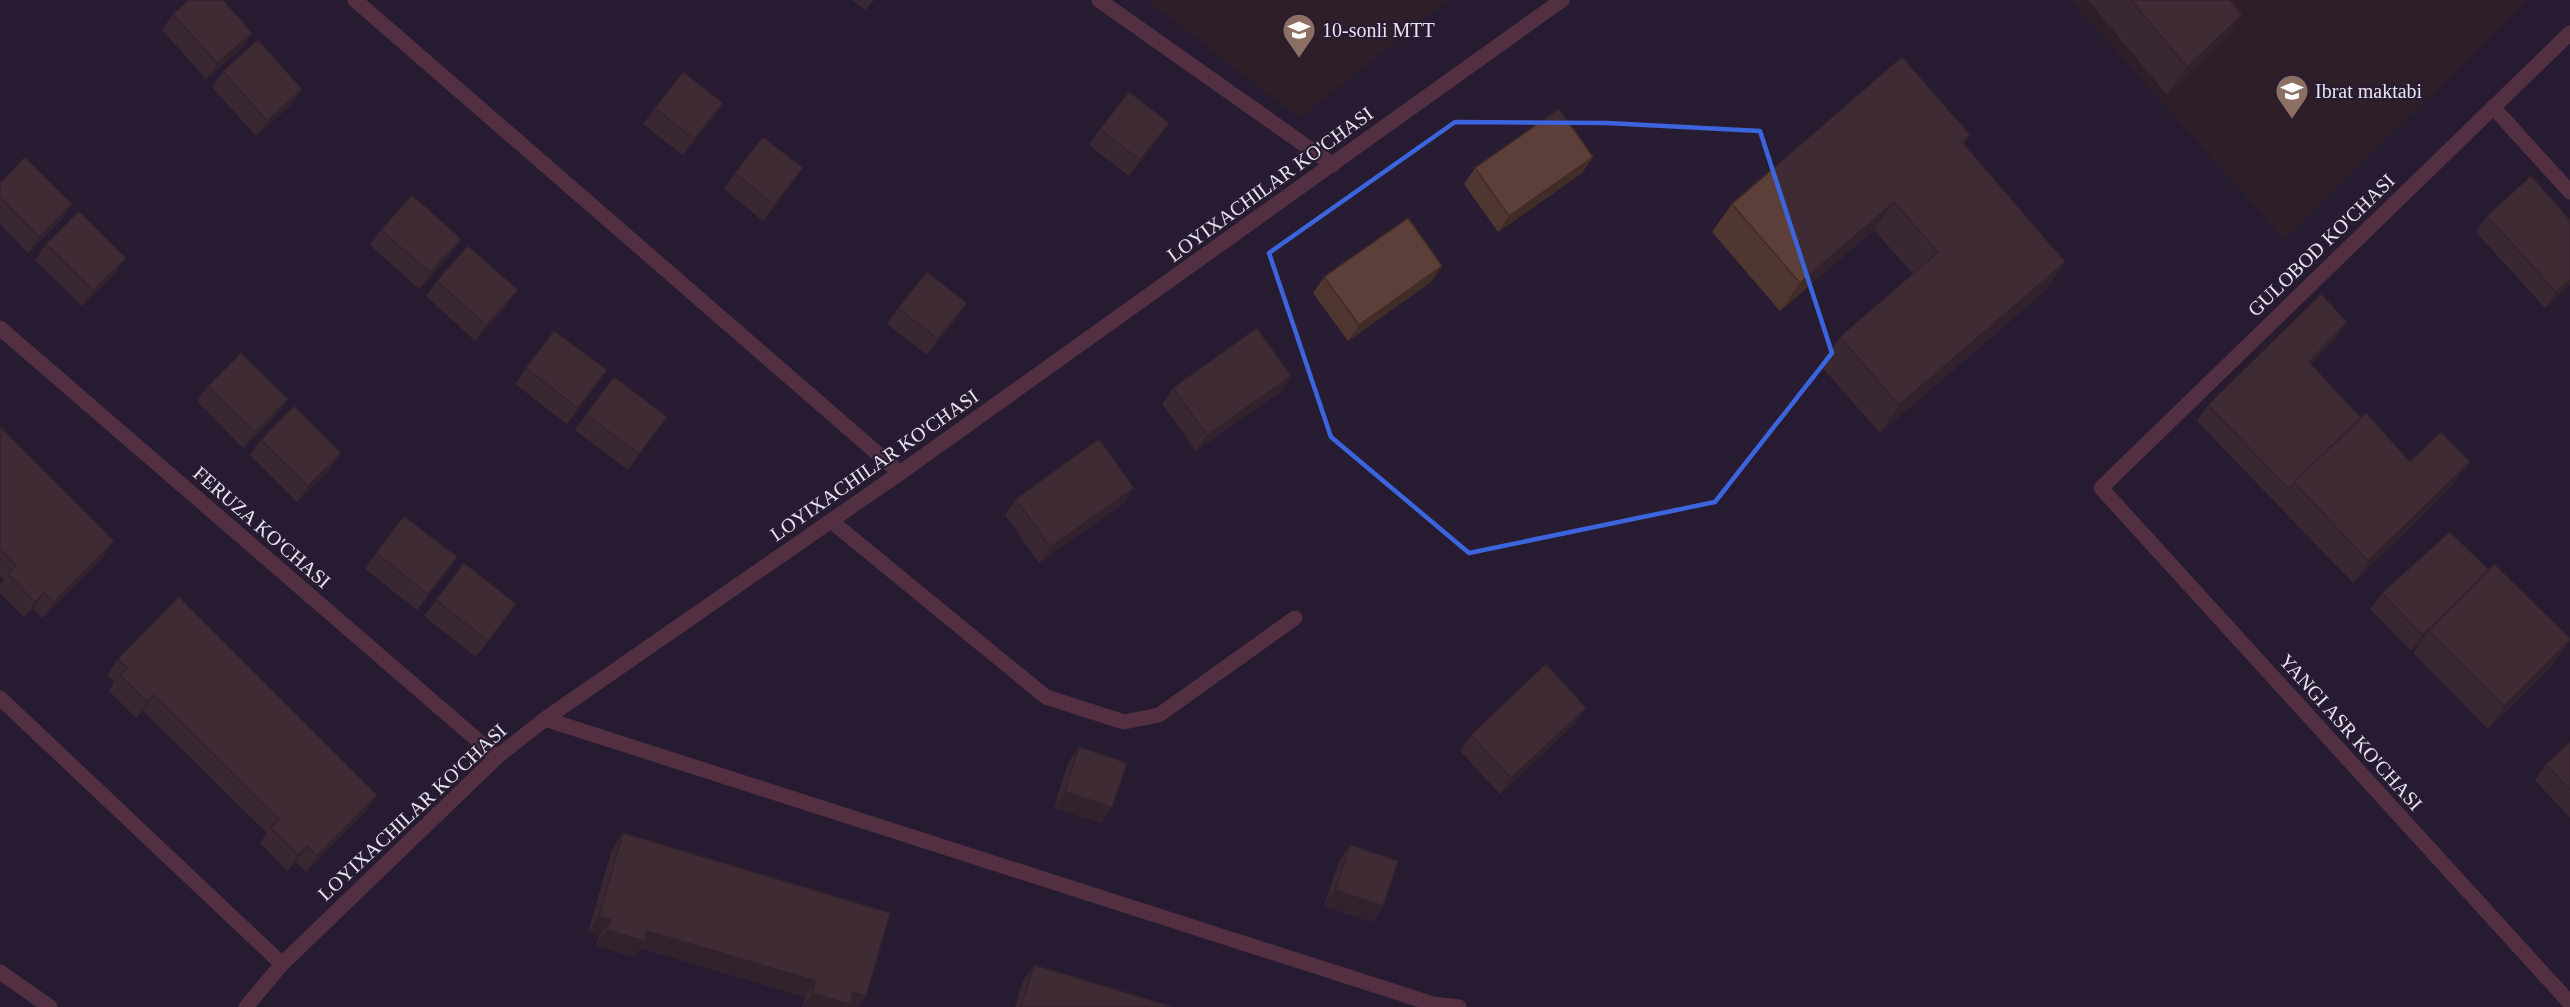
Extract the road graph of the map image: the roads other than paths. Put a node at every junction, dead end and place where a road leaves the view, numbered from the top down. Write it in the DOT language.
graph roads {
  1 [pos="355,0"];
  2 [pos="1099,0"];
  3 [pos="1562,0"];
  4 [pos="2570,33"];
  5 [pos="2493,107"];
  6 [pos="1333,165"];
  7 [pos="2570,192"];
  8 [pos="0,328"];
  9 [pos="900,474"];
  10 [pos="2101,488"];
  11 [pos="831,521"];
  12 [pos="1295,618"];
  13 [pos="0,698"];
  14 [pos="545,720"];
  15 [pos="497,758"];
  16 [pos="282,964"];
  17 [pos="0,972"];
  18 [pos="2570,1003"];
  19 [pos="50,1007"];
  20 [pos="246,1007"];
  21 [pos="1459,1007"];
  1 -- 9 [label="street"];
  2 -- 6 [label="street"];
  3 -- 6 [label="street, LOYIXACHILAR KO'CHASI"];
  4 -- 5 [label="street, GULOBOD KO'CHASI"];
  5 -- 7 [label="street"];
  5 -- 10 [label="street, GULOBOD KO'CHASI"];
  6 -- 9 [label="street, LOYIXACHILAR KO'CHASI"];
  8 -- 15 [label="street, FERUZA KO'CHASI"];
  9 -- 11 [label="street, LOYIXACHILAR KO'CHASI"];
  10 -- 18 [label="street, YANGI ASR KO'CHASI"];
  11 -- 12 [label="street"];
  11 -- 14 [label="street, LOYIXACHILAR KO'CHASI"];
  13 -- 16 [label="street"];
  14 -- 15 [label="street, LOYIXACHILAR KO'CHASI"];
  14 -- 21 [label="street"];
  15 -- 16 [label="street, LOYIXACHILAR KO'CHASI"];
  16 -- 20 [label="street, LOYIXACHILAR KO'CHASI"];
  17 -- 19 [label="street"];
}
